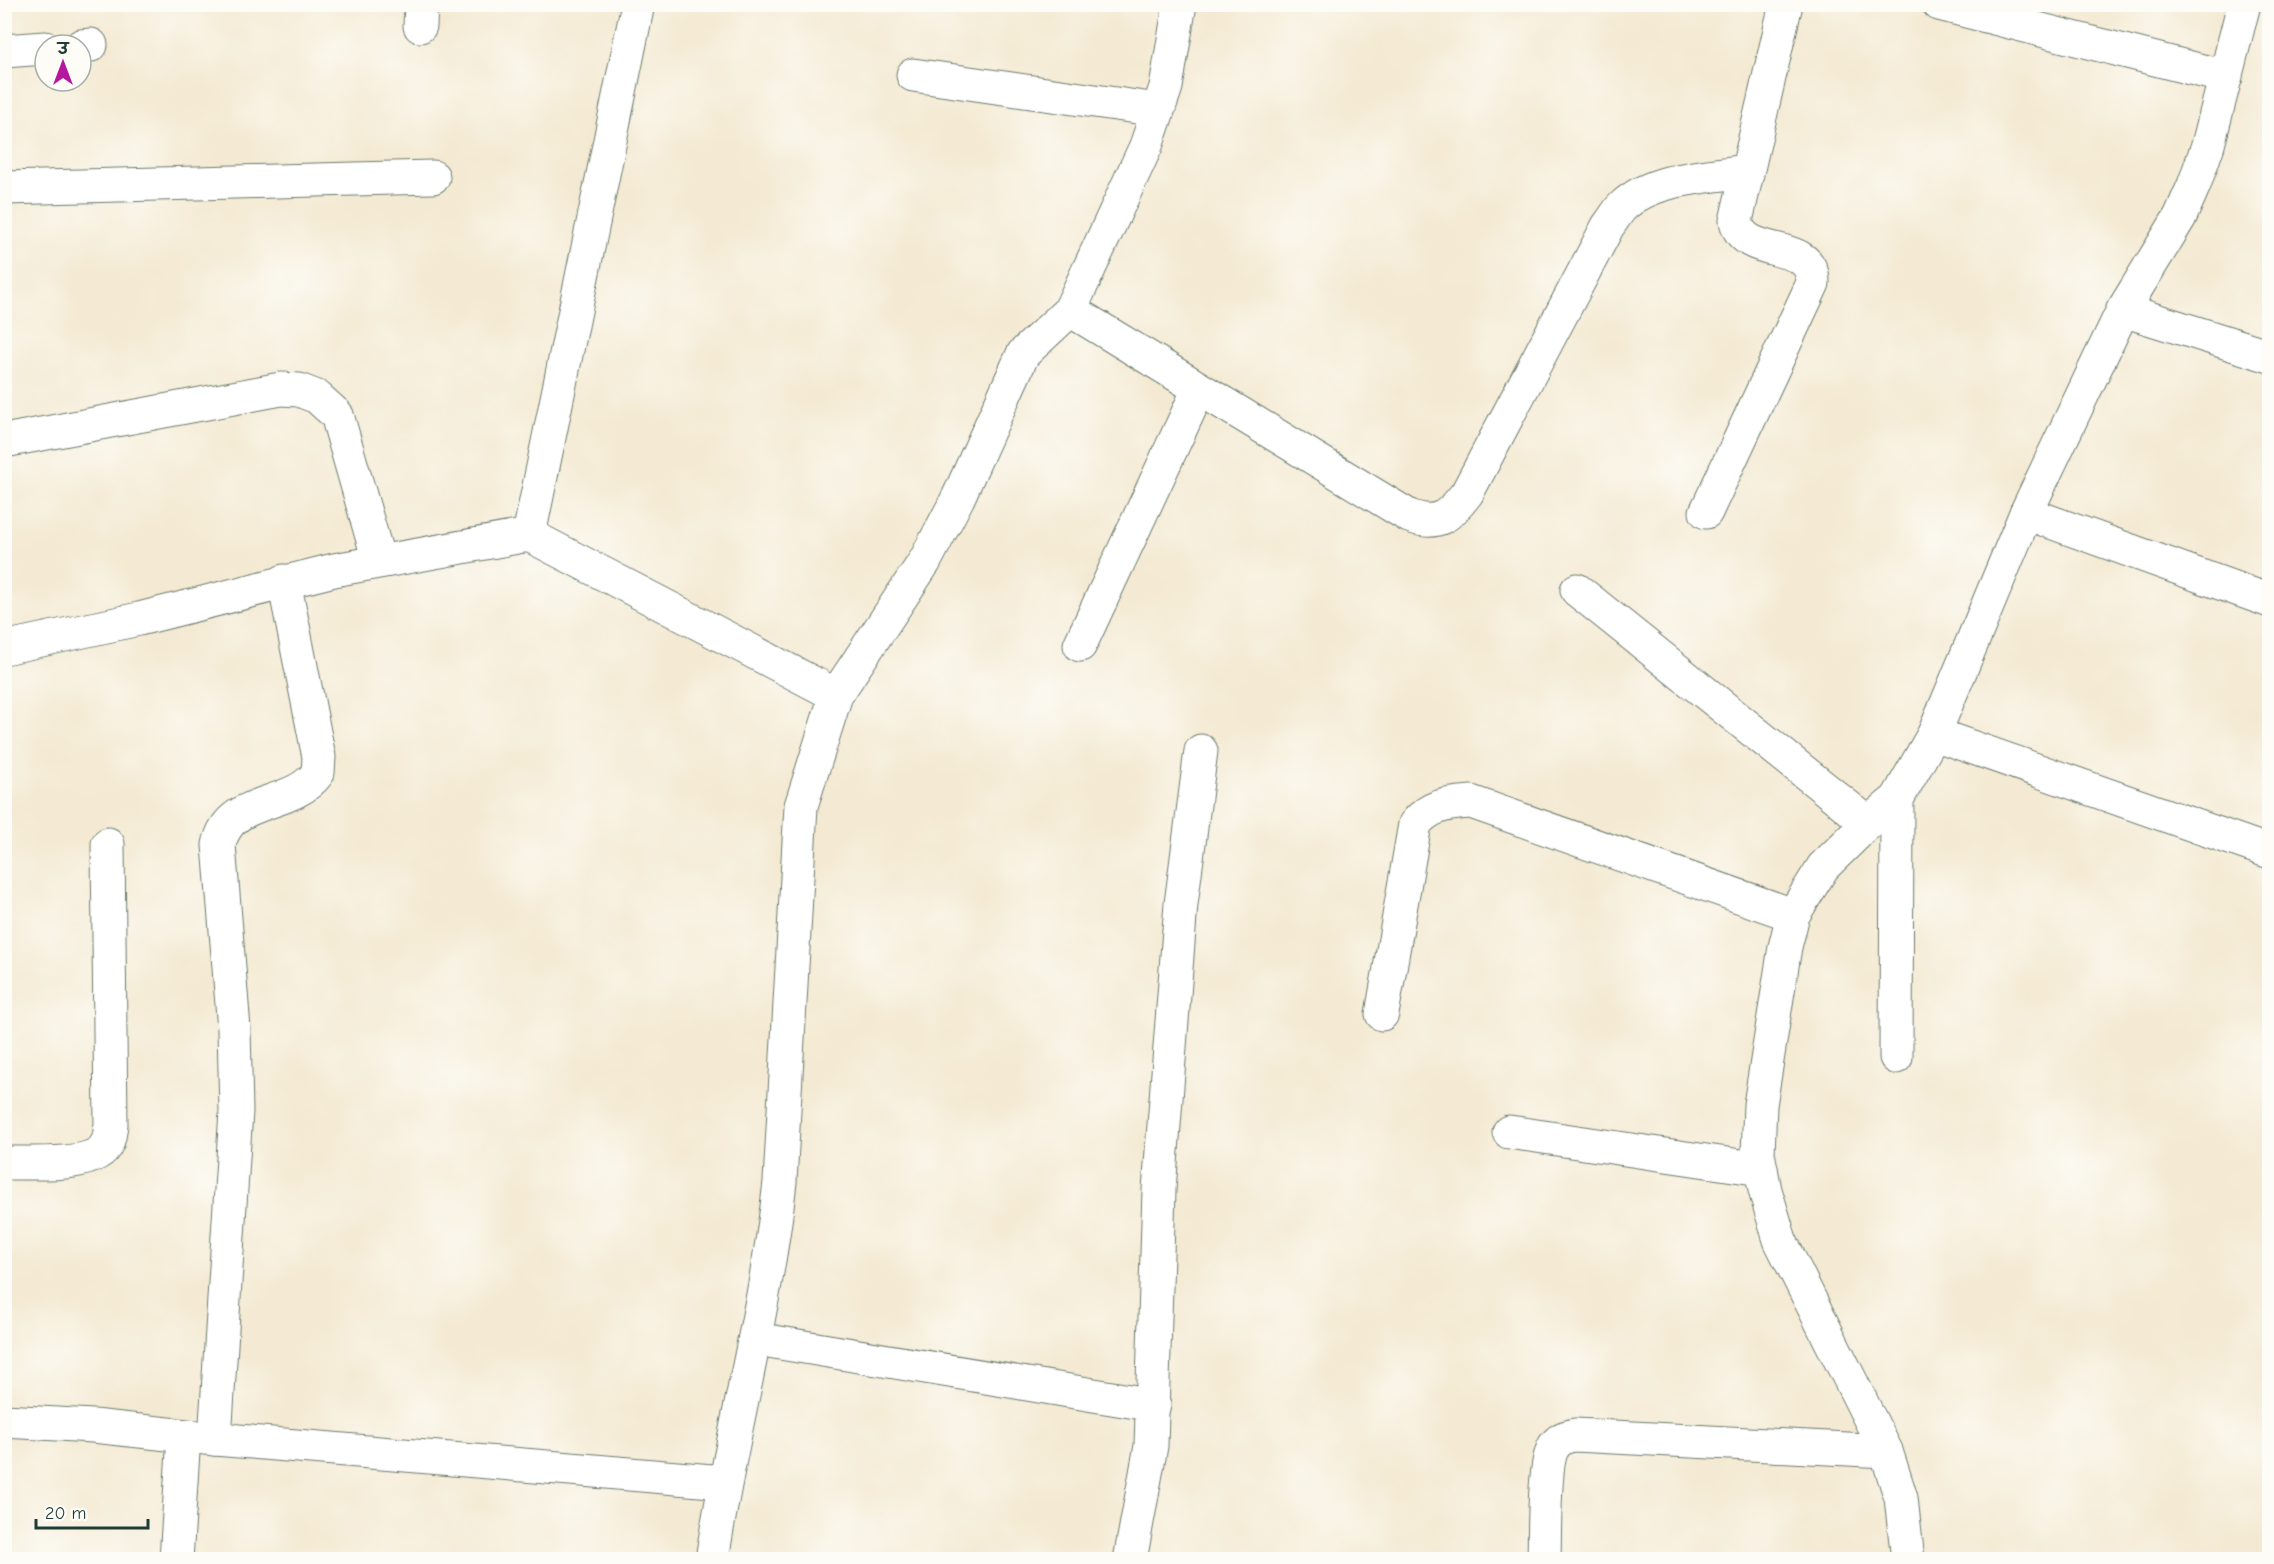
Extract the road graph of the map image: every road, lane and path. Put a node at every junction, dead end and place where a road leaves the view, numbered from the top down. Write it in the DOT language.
graph roads {
  1 [pos="638,4"];
  2 [pos="1180,4"];
  3 [pos="1786,4"];
  4 [pos="1939,4"];
  5 [pos="2244,4"];
  6 [pos="33,49"];
  7 [pos="4,51"];
  8 [pos="913,75"];
  9 [pos="2226,77"];
  10 [pos="1158,110"];
  11 [pos="1747,171"];
  12 [pos="433,177"];
  13 [pos="4,188"];
  14 [pos="1070,310"];
  15 [pos="2123,310"];
  16 [pos="2270,356"];
  17 [pos="1199,389"];
  18 [pos="4,441"];
  19 [pos="1706,512"];
  20 [pos="2026,513"];
  21 [pos="529,535"];
  22 [pos="379,561"];
  23 [pos="284,581"];
  24 [pos="1577,590"];
  25 [pos="2270,601"];
  26 [pos="1080,645"];
  27 [pos="4,648"];
  28 [pos="836,695"];
  29 [pos="1934,734"];
  30 [pos="1201,751"];
  31 [pos="1897,799"];
  32 [pos="1868,823"];
  33 [pos="108,844"];
  34 [pos="2270,852"];
  35 [pos="1793,915"];
  36 [pos="1382,1014"];
  37 [pos="1896,1057"];
  38 [pos="1509,1132"];
  39 [pos="4,1163"];
  40 [pos="1761,1169"];
  41 [pos="756,1339"];
  42 [pos="1154,1405"];
  43 [pos="4,1421"];
  44 [pos="199,1438"];
  45 [pos="1886,1451"];
  46 [pos="724,1482"];
  47 [pos="176,1560"];
  48 [pos="712,1560"];
  49 [pos="1130,1560"];
  50 [pos="1544,1560"];
  51 [pos="1908,1560"];
  1 -- 21 [label="street"];
  2 -- 10 [label="street"];
  3 -- 11 [label="street"];
  4 -- 9 [label="street"];
  5 -- 9 [label="street"];
  6 -- 7 [label="street"];
  8 -- 10 [label="street"];
  9 -- 15 [label="street"];
  10 -- 14 [label="street"];
  11 -- 17 [label="street"];
  11 -- 19 [label="street"];
  12 -- 13 [label="street"];
  14 -- 17 [label="street"];
  14 -- 28 [label="street"];
  15 -- 16 [label="street"];
  15 -- 20 [label="street"];
  17 -- 26 [label="street"];
  18 -- 22 [label="street"];
  20 -- 25 [label="street"];
  20 -- 29 [label="street"];
  21 -- 22 [label="street"];
  21 -- 28 [label="street"];
  22 -- 23 [label="street"];
  23 -- 27 [label="street"];
  23 -- 44 [label="street"];
  24 -- 32 [label="street"];
  28 -- 41 [label="street"];
  29 -- 31 [label="street"];
  29 -- 34 [label="street"];
  30 -- 42 [label="street"];
  31 -- 32 [label="street"];
  31 -- 37 [label="street"];
  32 -- 35 [label="street"];
  33 -- 39 [label="street"];
  35 -- 36 [label="street"];
  35 -- 40 [label="street"];
  38 -- 40 [label="street"];
  40 -- 45 [label="street"];
  41 -- 42 [label="street"];
  41 -- 46 [label="street"];
  42 -- 49 [label="street"];
  43 -- 44 [label="street"];
  44 -- 46 [label="street"];
  44 -- 47 [label="street"];
  45 -- 50 [label="street"];
  45 -- 51 [label="street"];
  46 -- 48 [label="street"];
}
